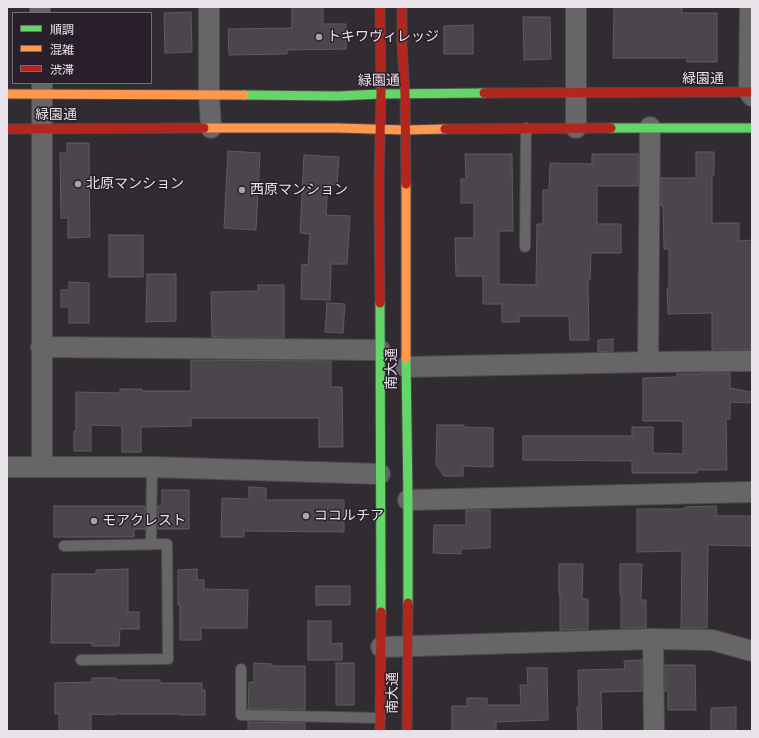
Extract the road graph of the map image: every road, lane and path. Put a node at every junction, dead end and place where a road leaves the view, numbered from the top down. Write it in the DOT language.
graph roads {
  1 [pos="209,7"];
  2 [pos="380,7"];
  3 [pos="402,7"];
  4 [pos="576,7"];
  5 [pos="750,7"];
  6 [pos="42,89"];
  7 [pos="576,93"];
  8 [pos="7,94"];
  9 [pos="209,94"];
  10 [pos="381,94"];
  11 [pos="405,94"];
  12 [pos="751,94"];
  13 [pos="650,127"];
  14 [pos="211,128"];
  15 [pos="526,128"];
  16 [pos="576,128"];
  17 [pos="752,128"];
  18 [pos="7,129"];
  19 [pos="42,129"];
  20 [pos="380,129"];
  21 [pos="405,130"];
  22 [pos="525,247"];
  23 [pos="41,347"];
  24 [pos="380,350"];
  25 [pos="752,361"];
  26 [pos="648,362"];
  27 [pos="406,367"];
  28 [pos="7,467"];
  29 [pos="42,467"];
  30 [pos="152,467"];
  31 [pos="380,474"];
  32 [pos="752,492"];
  33 [pos="408,500"];
  34 [pos="151,544"];
  35 [pos="64,546"];
  36 [pos="653,639"];
  37 [pos="407,646"];
  38 [pos="381,647"];
  39 [pos="752,651"];
  40 [pos="81,660"];
  41 [pos="241,669"];
  42 [pos="380,718"];
  43 [pos="380,731"];
  44 [pos="407,731"];
  45 [pos="654,731"];
  1 -- 9 [label="street"];
  2 -- 10 [label="street, 南大通"];
  3 -- 11 [label="street, 南大通"];
  4 -- 7 [label="street"];
  5 -- 12 [label="street"];
  6 -- 8 [label="street, 緑園通"];
  6 -- 9 [label="street, 緑園通"];
  6 -- 19 [label="street"];
  7 -- 11 [label="street, 緑園通"];
  7 -- 12 [label="street, 緑園通"];
  7 -- 16 [label="street"];
  9 -- 10 [label="street, 緑園通"];
  9 -- 14 [label="street"];
  10 -- 11 [label="street, 緑園通"];
  10 -- 20 [label="street, 南大通"];
  11 -- 21 [label="street, 南大通"];
  13 -- 16 [label="street, 緑園通"];
  13 -- 17 [label="street, 緑園通"];
  13 -- 26 [label="street"];
  14 -- 19 [label="street, 緑園通"];
  14 -- 20 [label="street, 緑園通"];
  15 -- 16 [label="street, 緑園通"];
  15 -- 21 [label="street, 緑園通"];
  15 -- 22 [label="lane"];
  18 -- 19 [label="street, 緑園通"];
  19 -- 23 [label="street"];
  20 -- 21 [label="street, 緑園通"];
  20 -- 24 [label="street, 南大通"];
  21 -- 27 [label="street, 南大通"];
  23 -- 24 [label="street"];
  23 -- 29 [label="street"];
  24 -- 31 [label="street, 南大通"];
  25 -- 26 [label="street"];
  26 -- 27 [label="street"];
  27 -- 33 [label="street, 南大通"];
  28 -- 29 [label="street"];
  29 -- 30 [label="street"];
  30 -- 31 [label="street"];
  30 -- 34 [label="lane"];
  31 -- 38 [label="street, 南大通"];
  32 -- 33 [label="street"];
  33 -- 37 [label="street, 南大通"];
  34 -- 35 [label="lane"];
  34 -- 40 [label="lane"];
  36 -- 37 [label="street"];
  36 -- 39 [label="street"];
  36 -- 45 [label="street"];
  37 -- 38 [label="street"];
  37 -- 44 [label="street, 南大通"];
  38 -- 42 [label="street, 南大通"];
  41 -- 42 [label="lane"];
  42 -- 43 [label="street, 南大通"];
}
